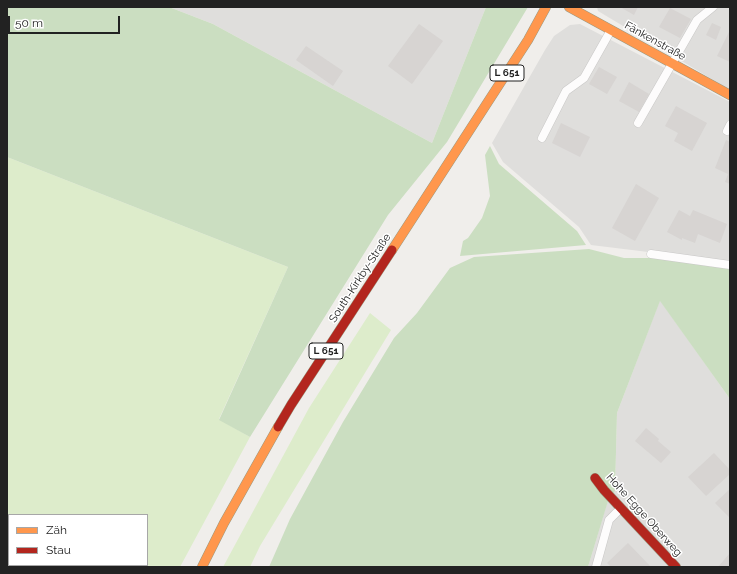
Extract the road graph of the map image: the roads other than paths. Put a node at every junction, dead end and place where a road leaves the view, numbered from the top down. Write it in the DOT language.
graph roads {
  1 [pos="546,7"];
  2 [pos="569,7"];
  3 [pos="713,7"];
  4 [pos="611,30"];
  5 [pos="671,63"];
  6 [pos="730,95"];
  7 [pos="638,123"];
  8 [pos="542,138"];
  9 [pos="651,254"];
  10 [pos="730,265"];
  11 [pos="595,478"];
  12 [pos="620,508"];
  13 [pos="202,567"];
  14 [pos="596,567"];
  15 [pos="676,567"];
  1 -- 13 [label="main road, South-Kirkby-Straße / L 651"];
  2 -- 4 [label="main road, Fänkenstraße"];
  3 -- 5 [label="lane"];
  4 -- 5 [label="main road, Fänkenstraße"];
  4 -- 8 [label="lane"];
  5 -- 6 [label="main road, Fänkenstraße"];
  5 -- 7 [label="lane"];
  9 -- 10 [label="lane"];
  11 -- 12 [label="main road, Hohe Egge Oberweg"];
  12 -- 14 [label="lane"];
  12 -- 15 [label="main road, Hohe Egge Oberweg"];
}
